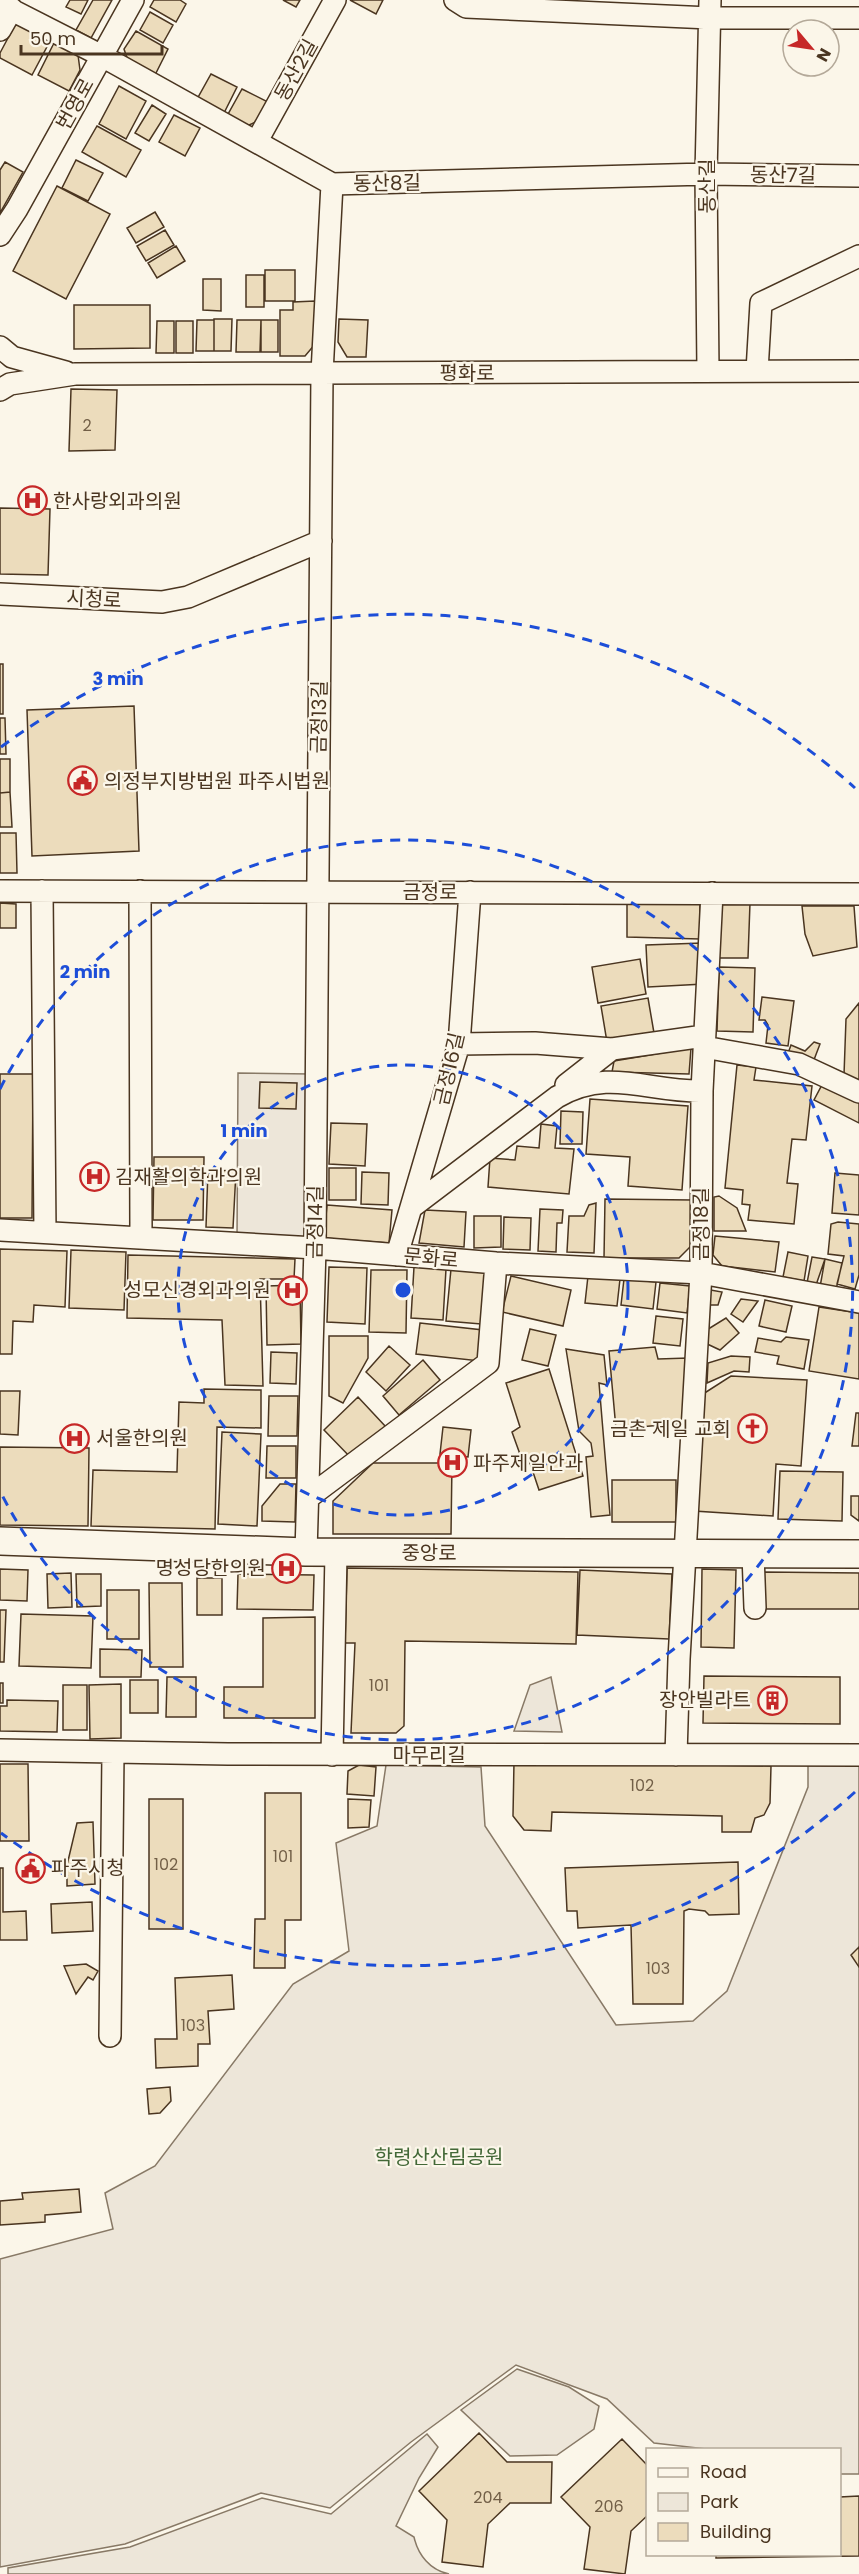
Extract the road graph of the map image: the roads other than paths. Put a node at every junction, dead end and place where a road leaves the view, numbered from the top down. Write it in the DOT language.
graph roads {
  1 [pos="133,0"];
  2 [pos="335,0"];
  3 [pos="455,0"];
  4 [pos="6,6"];
  5 [pos="575,6"];
  6 [pos="710,9"];
  7 [pos="859,18"];
  8 [pos="0,30"];
  9 [pos="102,56"];
  10 [pos="257,141"];
  11 [pos="706,174"];
  12 [pos="859,176"];
  13 [pos="332,184"];
  14 [pos="17,209"];
  15 [pos="0,235"];
  16 [pos="0,255"];
  17 [pos="859,256"];
  18 [pos="0,347"];
  19 [pos="757,371"];
  20 [pos="859,371"];
  21 [pos="708,372"];
  22 [pos="322,373"];
  23 [pos="75,374"];
  24 [pos="0,390"];
  25 [pos="321,541"];
  26 [pos="0,594"];
  27 [pos="0,891"];
  28 [pos="42,891"];
  29 [pos="140,891"];
  30 [pos="317,892"];
  31 [pos="470,892"];
  32 [pos="712,893"];
  33 [pos="859,894"];
  34 [pos="704,1041"];
  35 [pos="459,1044"];
  36 [pos="612,1049"];
  37 [pos="702,1091"];
  38 [pos="859,1092"];
  39 [pos="557,1097"];
  40 [pos="412,1207"];
  41 [pos="0,1230"];
  42 [pos="45,1233"];
  43 [pos="141,1238"];
  44 [pos="315,1248"];
  45 [pos="398,1255"];
  46 [pos="496,1263"];
  47 [pos="701,1273"];
  48 [pos="859,1302"];
  49 [pos="309,1497"];
  50 [pos="0,1542"];
  51 [pos="306,1552"];
  52 [pos="336,1553"];
  53 [pos="684,1554"];
  54 [pos="753,1554"];
  55 [pos="859,1554"];
  56 [pos="755,1608"];
  57 [pos="0,1750"];
  58 [pos="113,1753"];
  59 [pos="332,1755"];
  60 [pos="676,1755"];
  61 [pos="859,1755"];
  62 [pos="110,2036"];
  1 -- 9 [label="street, 번영로"];
  2 -- 10 [label="street, 동산2길"];
  3 -- 5 [label="street"];
  4 -- 8 [label="street"];
  4 -- 9 [label="street, 동산8길"];
  5 -- 6 [label="street"];
  6 -- 7 [label="street"];
  6 -- 11 [label="street, 동산길"];
  9 -- 10 [label="street, 동산8길"];
  9 -- 14 [label="street, 번영로"];
  10 -- 13 [label="street, 동산8길"];
  11 -- 12 [label="street, 동산7길"];
  11 -- 13 [label="street, 동산8길"];
  11 -- 21 [label="street, 동산길"];
  13 -- 22 [label="street, 금정13길"];
  14 -- 15 [label="street"];
  14 -- 16 [label="street"];
  17 -- 19 [label="street"];
  18 -- 23 [label="street"];
  19 -- 20 [label="street, 평화로"];
  19 -- 21 [label="street, 평화로"];
  21 -- 22 [label="street, 평화로"];
  22 -- 23 [label="street, 평화로"];
  22 -- 25 [label="street, 금정13길"];
  23 -- 24 [label="street"];
  25 -- 26 [label="street, 시청로"];
  25 -- 30 [label="street, 금정13길"];
  27 -- 28 [label="street, 금정로"];
  28 -- 29 [label="street, 금정로"];
  28 -- 42 [label="street"];
  29 -- 30 [label="street, 금정로"];
  29 -- 43 [label="street"];
  30 -- 31 [label="street, 금정로"];
  30 -- 44 [label="street, 금정14길"];
  31 -- 32 [label="street, 금정로"];
  31 -- 35 [label="street, 금정16길"];
  32 -- 33 [label="street, 금정로"];
  32 -- 34 [label="street, 금정18길"];
  34 -- 36 [label="street"];
  34 -- 37 [label="street, 금정18길"];
  34 -- 38 [label="street"];
  35 -- 36 [label="street"];
  35 -- 40 [label="street, 금정16길"];
  36 -- 39 [label="street"];
  37 -- 39 [label="street"];
  37 -- 47 [label="street, 금정18길"];
  39 -- 40 [label="street"];
  40 -- 45 [label="street, 금정16길"];
  41 -- 42 [label="street, 문화로"];
  42 -- 43 [label="street, 문화로"];
  43 -- 44 [label="street, 문화로"];
  44 -- 45 [label="street, 문화로"];
  44 -- 49 [label="street, 금정14길"];
  45 -- 46 [label="street, 문화로"];
  46 -- 47 [label="street, 문화로"];
  46 -- 49 [label="street"];
  47 -- 48 [label="street, 문화로"];
  47 -- 53 [label="street, 금정18길"];
  49 -- 51 [label="street, 금정14길"];
  50 -- 51 [label="main road, 중앙로"];
  51 -- 52 [label="main road, 중앙로"];
  52 -- 53 [label="main road, 중앙로"];
  52 -- 59 [label="street"];
  53 -- 54 [label="main road, 중앙로"];
  53 -- 60 [label="street, 금정18길"];
  54 -- 55 [label="main road, 중앙로"];
  54 -- 56 [label="street"];
  57 -- 58 [label="street, 마무리길"];
  58 -- 59 [label="street, 마무리길"];
  58 -- 62 [label="street"];
  59 -- 60 [label="street, 마무리길"];
  60 -- 61 [label="street, 마무리길"];
}
